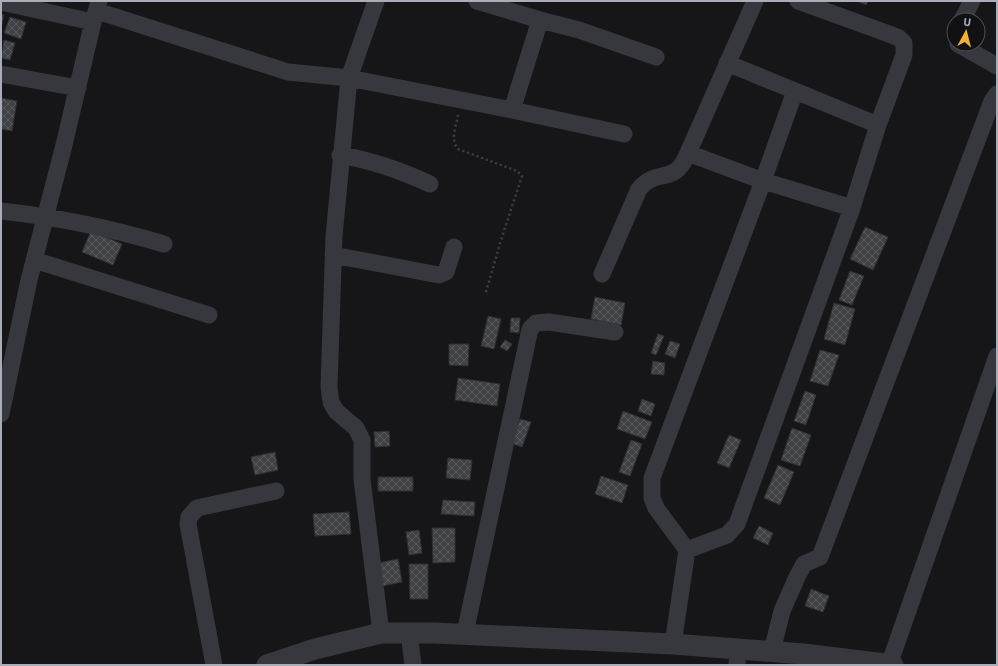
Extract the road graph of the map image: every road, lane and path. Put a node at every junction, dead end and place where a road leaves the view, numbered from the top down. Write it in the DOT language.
graph roads {
  1 [pos="376,1"];
  2 [pos="477,1"];
  3 [pos="755,1"];
  4 [pos="798,1"];
  5 [pos="972,1"];
  6 [pos="1,2"];
  7 [pos="97,11"];
  8 [pos="966,12"];
  9 [pos="540,20"];
  10 [pos="972,52"];
  11 [pos="656,57"];
  12 [pos="727,63"];
  13 [pos="997,66"];
  14 [pos="1,74"];
  15 [pos="349,78"];
  16 [pos="78,88"];
  17 [pos="795,91"];
  18 [pos="997,94"];
  19 [pos="462,99"];
  20 [pos="512,110"];
  21 [pos="878,125"];
  22 [pos="624,134"];
  23 [pos="688,153"];
  24 [pos="340,155"];
  25 [pos="763,181"];
  26 [pos="430,184"];
  27 [pos="852,208"];
  28 [pos="1,211"];
  29 [pos="46,216"];
  30 [pos="164,244"];
  31 [pos="454,247"];
  32 [pos="333,255"];
  33 [pos="34,260"];
  34 [pos="602,274"];
  35 [pos="485,294"];
  36 [pos="209,315"];
  37 [pos="615,332"];
  38 [pos="997,356"];
  39 [pos="1,414"];
  40 [pos="276,491"];
  41 [pos="688,550"];
  42 [pos="409,633"];
  43 [pos="465,633"];
  44 [pos="381,634"];
  45 [pos="673,644"];
  46 [pos="772,651"];
  47 [pos="738,657"];
  48 [pos="214,665"];
  49 [pos="267,665"];
  50 [pos="413,665"];
  51 [pos="891,665"];
  1 -- 15 [label="street"];
  2 -- 9 [label="street"];
  3 -- 12 [label="street"];
  4 -- 21 [label="street"];
  5 -- 8 [label="street"];
  6 -- 7 [label="street"];
  7 -- 15 [label="street"];
  7 -- 16 [label="street"];
  9 -- 11 [label="street"];
  9 -- 20 [label="street"];
  10 -- 13 [label="street"];
  12 -- 17 [label="street"];
  12 -- 23 [label="street"];
  14 -- 16 [label="street"];
  15 -- 19 [label="street"];
  15 -- 24 [label="street"];
  16 -- 29 [label="street"];
  17 -- 21 [label="street"];
  17 -- 25 [label="street"];
  18 -- 46 [label="street"];
  19 -- 20 [label="street"];
  19 -- 35 [label="path"];
  20 -- 22 [label="street"];
  21 -- 27 [label="street"];
  23 -- 25 [label="street"];
  23 -- 34 [label="street"];
  24 -- 26 [label="street"];
  24 -- 32 [label="street"];
  25 -- 27 [label="street"];
  25 -- 41 [label="street"];
  27 -- 41 [label="street"];
  28 -- 29 [label="street"];
  29 -- 30 [label="street"];
  29 -- 33 [label="street"];
  31 -- 32 [label="street"];
  32 -- 44 [label="street"];
  33 -- 36 [label="street"];
  33 -- 39 [label="street"];
  37 -- 43 [label="street"];
  38 -- 51 [label="street"];
  40 -- 48 [label="street"];
  41 -- 45 [label="street"];
  42 -- 43 [label="street"];
  42 -- 44 [label="street"];
  42 -- 50 [label="street"];
  43 -- 45 [label="street"];
  44 -- 49 [label="street"];
  45 -- 47 [label="street"];
  46 -- 47 [label="street"];
  46 -- 51 [label="street"];
}
